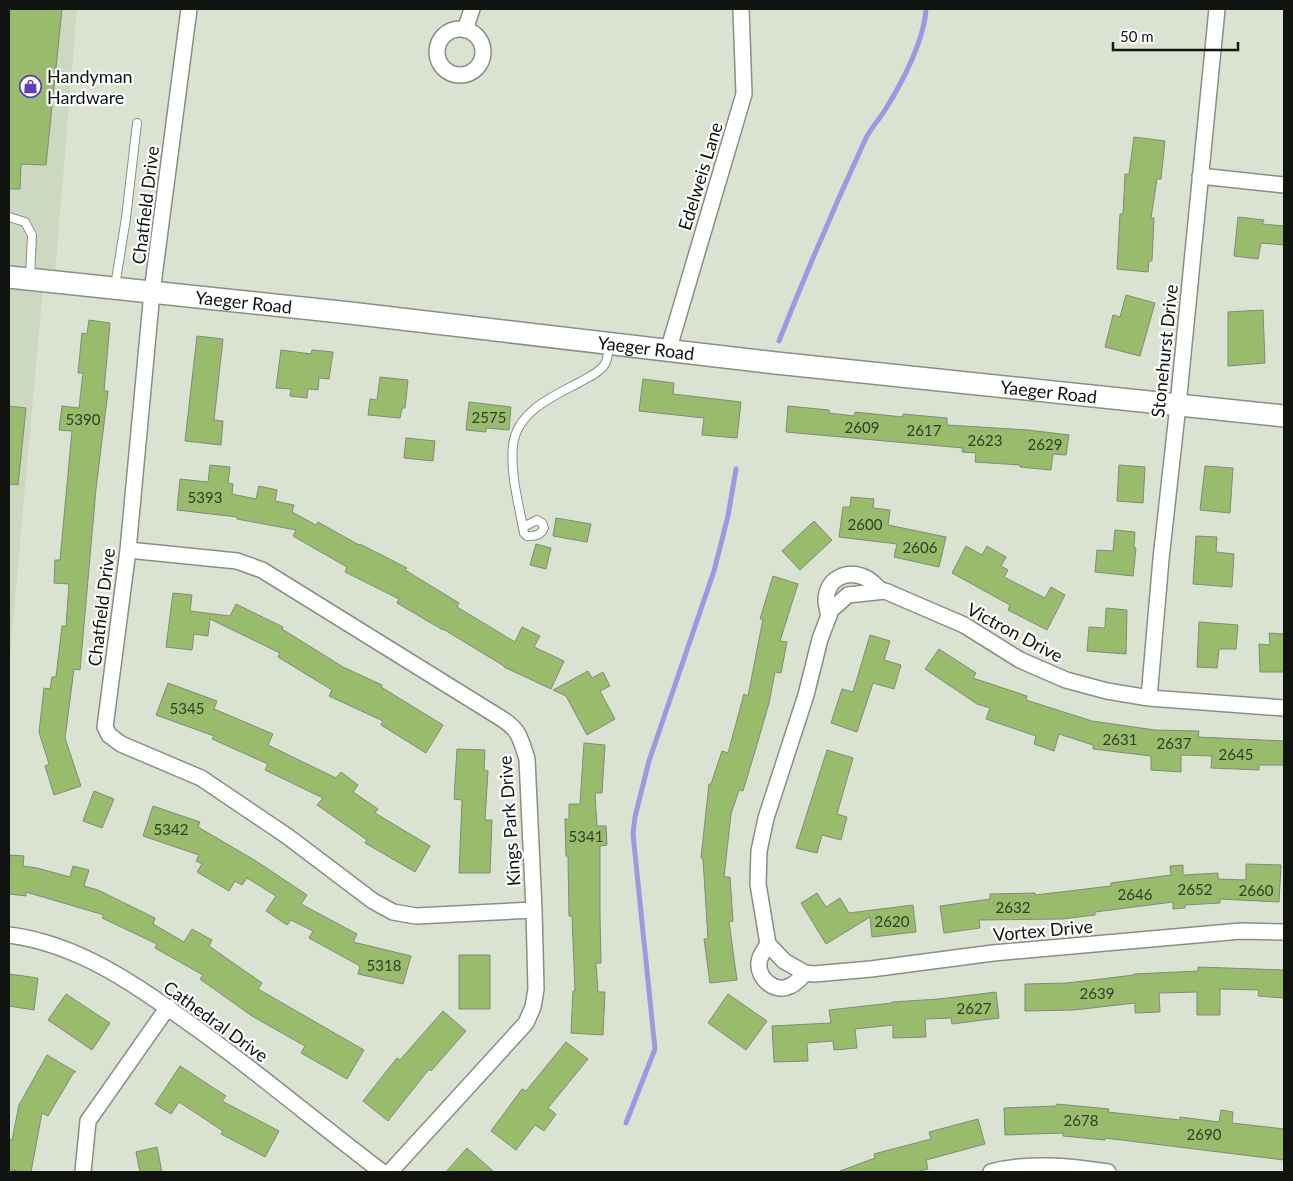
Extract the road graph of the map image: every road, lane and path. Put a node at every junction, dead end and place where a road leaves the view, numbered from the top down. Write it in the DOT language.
graph roads {
  1 [pos="189,9"];
  2 [pos="472,9"];
  3 [pos="741,9"];
  4 [pos="1217,9"];
  5 [pos="465,30"];
  6 [pos="137,123"];
  7 [pos="1200,176"];
  8 [pos="1284,185"];
  9 [pos="9,216"];
  10 [pos="9,277"];
  11 [pos="30,279"];
  12 [pos="115,288"];
  13 [pos="152,292"];
  14 [pos="609,343"];
  15 [pos="668,351"];
  16 [pos="1178,405"];
  17 [pos="1284,416"];
  18 [pos="523,527"];
  19 [pos="128,550"];
  20 [pos="882,591"];
  21 [pos="829,616"];
  22 [pos="1149,698"];
  23 [pos="1284,708"];
  24 [pos="534,910"];
  25 [pos="1284,932"];
  26 [pos="9,935"];
  27 [pos="768,944"];
  28 [pos="805,973"];
  29 [pos="168,1007"];
  30 [pos="84,1172"];
  31 [pos="382,1172"];
  32 [pos="390,1172"];
  33 [pos="991,1172"];
  34 [pos="1103,1172"];
  1 -- 13 [label="street, Chatfield Drive"];
  2 -- 5 [label="street"];
  3 -- 15 [label="street, Edelweis Lane"];
  4 -- 7 [label="street, Stonehurst Drive"];
  6 -- 12 [label="lane"];
  7 -- 8 [label="street"];
  7 -- 16 [label="street, Stonehurst Drive"];
  9 -- 11 [label="lane"];
  10 -- 11 [label="street, Yaeger Road"];
  11 -- 12 [label="street, Yaeger Road"];
  12 -- 13 [label="street, Yaeger Road"];
  13 -- 14 [label="street, Yaeger Road"];
  13 -- 19 [label="street, Chatfield Drive"];
  14 -- 15 [label="street, Yaeger Road"];
  14 -- 18 [label="lane"];
  15 -- 16 [label="street, Yaeger Road"];
  16 -- 17 [label="street, Yaeger Road"];
  16 -- 22 [label="street, Stonehurst Drive"];
  19 -- 24 [label="street, Kings Park Drive"];
  19 -- 24 [label="street, Chatfield Drive"];
  20 -- 21 [label="street, Victron Drive"];
  20 -- 21 [label="street, Victron Drive"];
  20 -- 22 [label="street, Victron Drive"];
  21 -- 27 [label="street"];
  22 -- 23 [label="street, Victron Drive"];
  24 -- 32 [label="street, Kings Park Drive"];
  25 -- 28 [label="street, Vortex Drive"];
  26 -- 29 [label="street, Cathedral Drive"];
  27 -- 28 [label="street"];
  27 -- 28 [label="street"];
  29 -- 30 [label="street"];
  29 -- 31 [label="street, Cathedral Drive"];
  33 -- 34 [label="street"];
}
